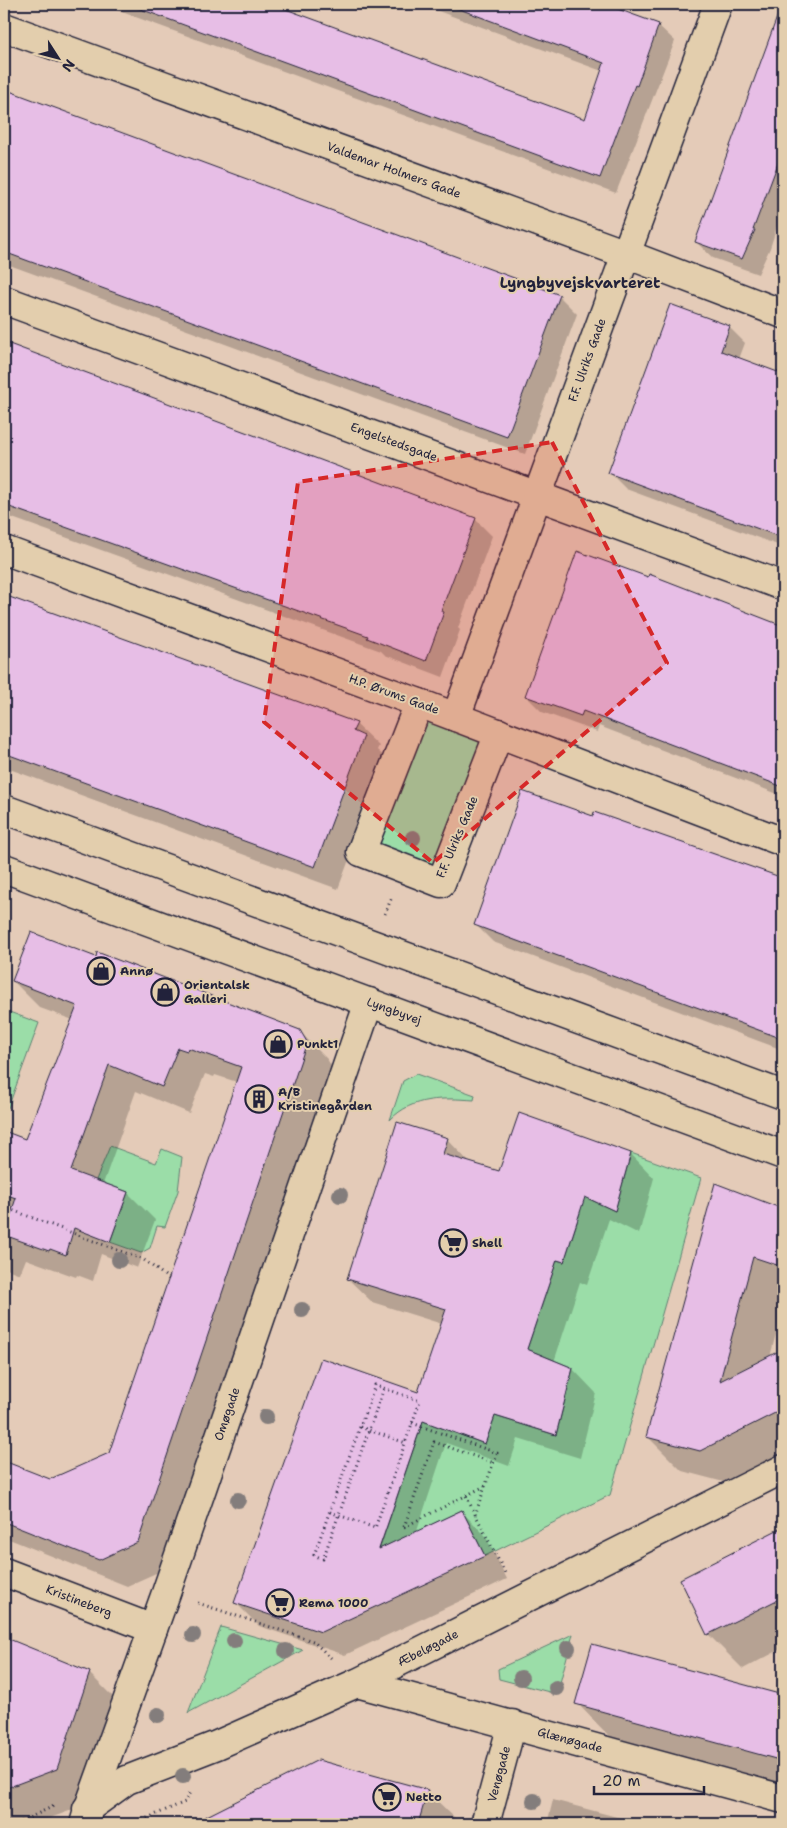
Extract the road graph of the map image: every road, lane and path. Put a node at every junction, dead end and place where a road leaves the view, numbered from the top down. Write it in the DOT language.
graph roads {
  1 [pos="718,4"];
  2 [pos="4,27"];
  3 [pos="626,254"];
  4 [pos="4,300"];
  5 [pos="783,314"];
  6 [pos="538,495"];
  7 [pos="4,550"];
  8 [pos="783,586"];
  9 [pos="419,703"];
  10 [pos="456,717"];
  11 [pos="499,733"];
  12 [pos="4,809"];
  13 [pos="783,842"];
  14 [pos="4,868"];
  15 [pos="403,868"];
  16 [pos="374,945"];
  17 [pos="369,1002"];
  18 [pos="783,1095"];
  19 [pos="783,1155"];
  20 [pos="4,1207"];
  21 [pos="169,1279"];
  22 [pos="384,1388"];
  23 [pos="412,1423"];
  24 [pos="360,1427"];
  25 [pos="369,1430"];
  26 [pos="406,1443"];
  27 [pos="494,1463"];
  28 [pos="783,1469"];
  29 [pos="486,1486"];
  30 [pos="466,1496"];
  31 [pos="330,1512"];
  32 [pos="339,1515"];
  33 [pos="475,1515"];
  34 [pos="4,1572"];
  35 [pos="508,1578"];
  36 [pos="166,1593"];
  37 [pos="153,1629"];
  38 [pos="357,1683"];
  39 [pos="512,1724"];
  40 [pos="783,1799"];
  41 [pos="82,1818"];
  42 [pos="485,1824"];
  1 -- 3 [label="street, F.F. Ulriks Gade"];
  2 -- 3 [label="street, Valdemar Holmers Gade"];
  3 -- 5 [label="street, Valdemar Holmers Gade"];
  3 -- 6 [label="street, F.F. Ulriks Gade"];
  4 -- 6 [label="street, Engelstedsgade"];
  6 -- 8 [label="street, Engelstedsgade"];
  6 -- 10 [label="street, F.F. Ulriks Gade"];
  7 -- 9 [label="street, H.P. Ørums Gade"];
  9 -- 10 [label="street, H.P. Ørums Gade"];
  9 -- 15 [label="street, F.F. Ulriks Gade"];
  10 -- 11 [label="street, H.P. Ørums Gade"];
  11 -- 13 [label="street, H.P. Ørums Gade"];
  11 -- 15 [label="street, F.F. Ulriks Gade"];
  12 -- 16 [label="street"];
  14 -- 17 [label="street, Lyngbyvej"];
  15 -- 16 [label="path"];
  16 -- 18 [label="street"];
  17 -- 19 [label="street, Lyngbyvej"];
  17 -- 36 [label="street, Omøgade"];
  20 -- 21 [label="path"];
  22 -- 23 [label="path"];
  22 -- 24 [label="path"];
  22 -- 25 [label="path"];
  23 -- 26 [label="path"];
  23 -- 27 [label="path"];
  24 -- 25 [label="path"];
  24 -- 31 [label="path"];
  25 -- 26 [label="path"];
  25 -- 32 [label="path"];
  26 -- 32 [label="path"];
  27 -- 29 [label="path"];
  27 -- 30 [label="path"];
  28 -- 38 [label="street, Æbeløgade"];
  29 -- 30 [label="path"];
  29 -- 33 [label="path"];
  30 -- 33 [label="path"];
  31 -- 32 [label="path"];
  31 -- 32 [label="path"];
  33 -- 35 [label="path"];
  34 -- 37 [label="street, Kristineberg"];
  36 -- 37 [label="street, Omøgade"];
  36 -- 38 [label="path"];
  37 -- 41 [label="street, Omøgade"];
  38 -- 39 [label="street, Glænøgade"];
  38 -- 41 [label="street, Æbeløgade"];
  39 -- 40 [label="street, Glænøgade"];
  39 -- 42 [label="street, Venøgade"];
}
